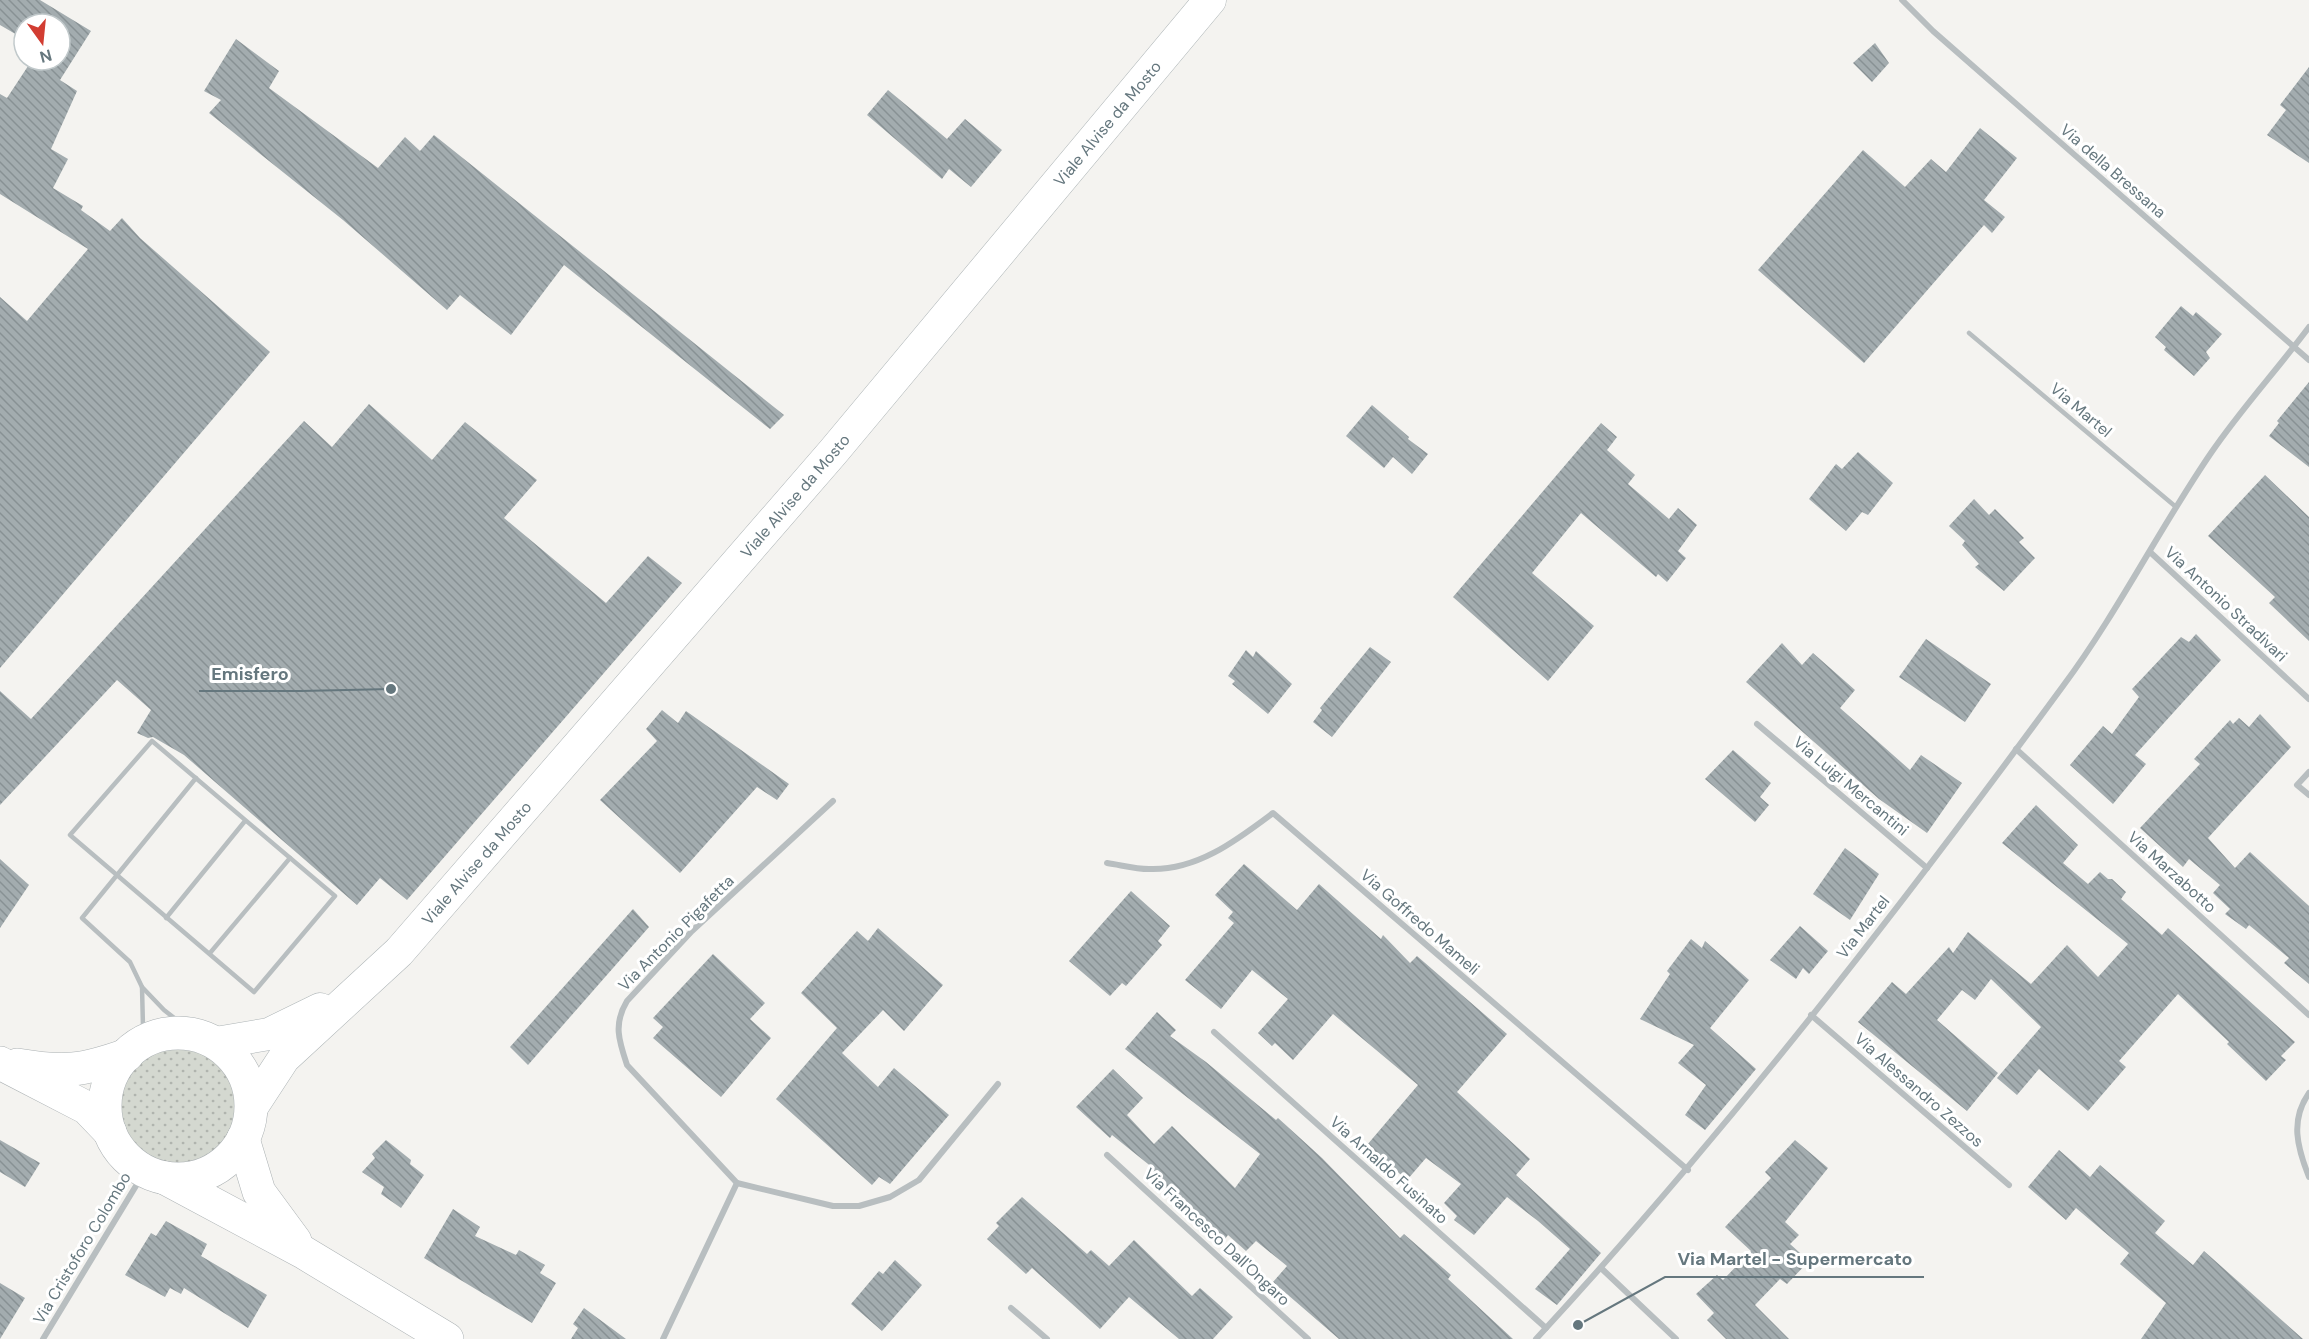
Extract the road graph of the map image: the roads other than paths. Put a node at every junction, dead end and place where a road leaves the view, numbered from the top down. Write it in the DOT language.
graph roads {
  1 [pos="1210,0"];
  2 [pos="1902,0"];
  3 [pos="2309,327"];
  4 [pos="1969,333"];
  5 [pos="2294,348"];
  6 [pos="2309,360"];
  7 [pos="2176,507"];
  8 [pos="2151,552"];
  9 [pos="2309,699"];
  10 [pos="1757,724"];
  11 [pos="2016,749"];
  12 [pos="2309,772"];
  13 [pos="196,778"];
  14 [pos="2309,795"];
  15 [pos="833,801"];
  16 [pos="245,820"];
  17 [pos="290,858"];
  18 [pos="1107,863"];
  19 [pos="1927,868"];
  20 [pos="116,875"];
  21 [pos="166,918"];
  22 [pos="210,953"];
  23 [pos="366,980"];
  24 [pos="142,987"];
  25 [pos="1810,1015"];
  26 [pos="2309,1015"];
  27 [pos="1214,1032"];
  28 [pos="206,1039"];
  29 [pos="130,1051"];
  30 [pos="0,1063"];
  31 [pos="998,1084"];
  32 [pos="2309,1093"];
  33 [pos="252,1107"];
  34 [pos="110,1132"];
  35 [pos="243,1139"];
  36 [pos="1107,1155"];
  37 [pos="1688,1170"];
  38 [pos="155,1174"];
  39 [pos="2309,1177"];
  40 [pos="737,1183"];
  41 [pos="2009,1185"];
  42 [pos="303,1252"];
  43 [pos="1601,1268"];
  44 [pos="1011,1308"];
  45 [pos="1546,1328"];
  46 [pos="43,1339"];
  47 [pos="447,1339"];
  48 [pos="663,1339"];
  49 [pos="1047,1339"];
  50 [pos="1308,1339"];
  51 [pos="1536,1339"];
  52 [pos="1676,1339"];
  1 -- 23 [label="main road, Viale Alvise da Mosto"];
  2 -- 5 [label="street, Via della Bressana"];
  3 -- 5 [label="street, Via Martel"];
  4 -- 7 [label="lane, Via Martel"];
  5 -- 6 [label="street, Via della Bressana"];
  5 -- 7 [label="street, Via Martel"];
  7 -- 8 [label="street, Via Martel"];
  8 -- 9 [label="street, Via Antonio Stradivari"];
  8 -- 11 [label="street, Via Martel"];
  10 -- 19 [label="street, Via Luigi Mercantini"];
  11 -- 19 [label="street, Via Martel"];
  11 -- 26 [label="street, Via Marzabotto"];
  12 -- 14 [label="street"];
  13 -- 16 [label="lane"];
  13 -- 20 [label="lane"];
  13 -- 20 [label="lane"];
  15 -- 40 [label="street, Via Antonio Pigafetta"];
  16 -- 17 [label="lane"];
  16 -- 21 [label="lane"];
  17 -- 22 [label="lane"];
  17 -- 22 [label="lane"];
  18 -- 37 [label="street, Via Goffredo Mameli"];
  19 -- 25 [label="street, Via Martel"];
  20 -- 21 [label="lane"];
  20 -- 24 [label="lane"];
  21 -- 22 [label="lane"];
  23 -- 28 [label="main road, Viale Alvise da Mosto"];
  23 -- 33 [label="main road, Viale Alvise da Mosto"];
  24 -- 28 [label="lane"];
  24 -- 29 [label="lane"];
  25 -- 37 [label="street, Via Martel"];
  25 -- 41 [label="street, Via Alessandro Zezzos"];
  27 -- 45 [label="street, Via Arnaldo Fusinato"];
  28 -- 29 [label="main road"];
  28 -- 33 [label="main road"];
  29 -- 30 [label="main road"];
  29 -- 34 [label="main road"];
  30 -- 34 [label="main road"];
  31 -- 40 [label="street"];
  32 -- 39 [label="street"];
  33 -- 35 [label="main road"];
  34 -- 38 [label="main road"];
  35 -- 38 [label="main road"];
  35 -- 42 [label="main road"];
  36 -- 50 [label="street, Via Francesco Dall'Ongaro"];
  37 -- 43 [label="street, Via Martel"];
  38 -- 42 [label="main road"];
  38 -- 46 [label="street, Via Cristoforo Colombo"];
  40 -- 48 [label="street"];
  42 -- 47 [label="main road"];
  43 -- 45 [label="street, Via Martel"];
  43 -- 52 [label="street"];
  44 -- 49 [label="street"];
  45 -- 51 [label="street, Via Martel"];
}
